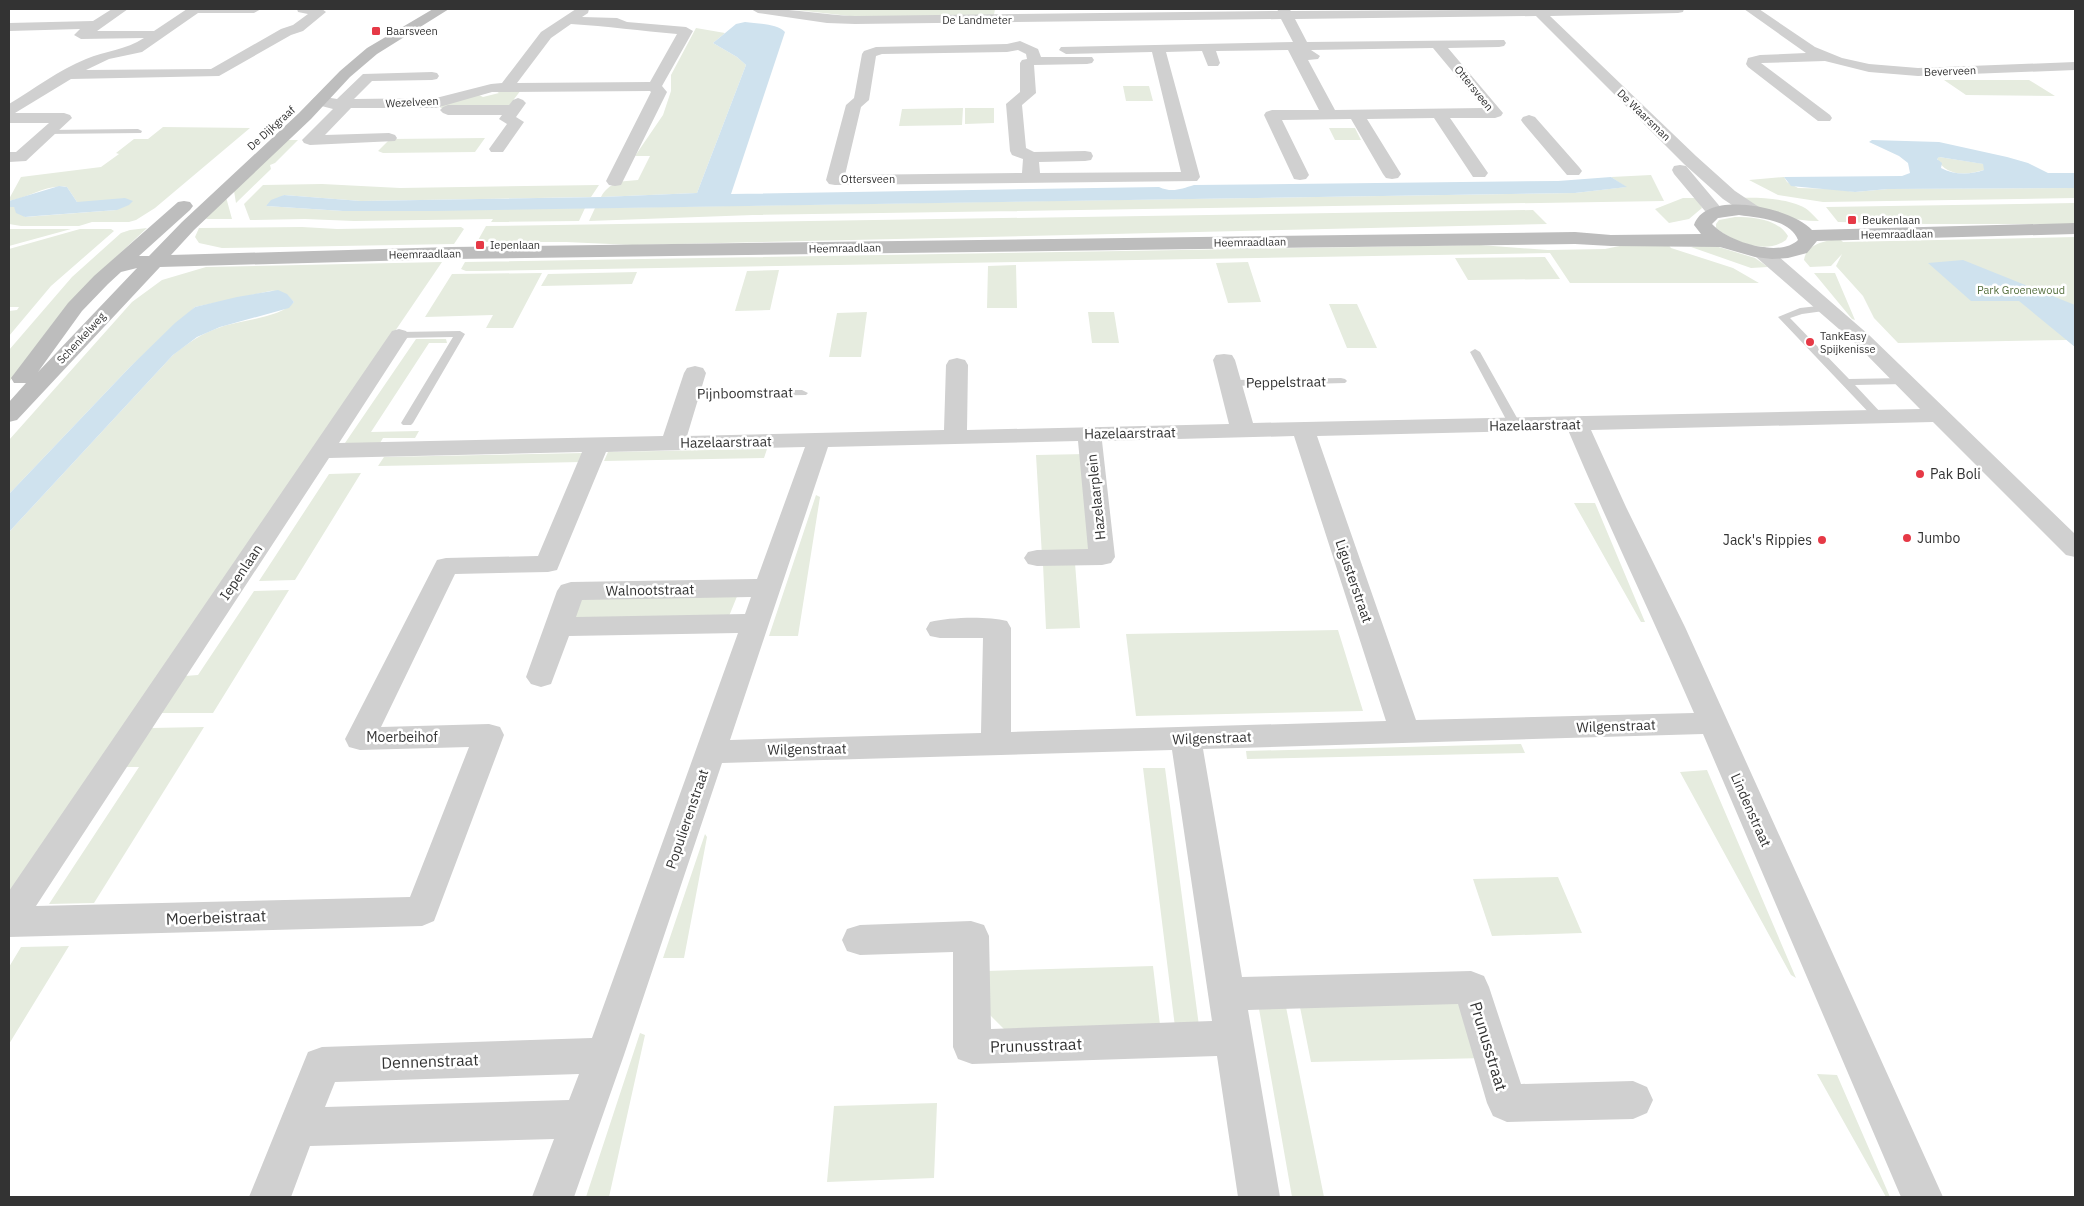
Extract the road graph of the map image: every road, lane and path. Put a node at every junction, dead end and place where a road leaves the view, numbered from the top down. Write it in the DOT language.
graph roads {
  1 [pos="121,9"];
  2 [pos="195,9"];
  3 [pos="254,9"];
  4 [pos="303,9"];
  5 [pos="426,9"];
  6 [pos="442,9"];
  7 [pos="584,9"];
  8 [pos="758,9"];
  9 [pos="1678,9"];
  10 [pos="1751,9"];
  11 [pos="1285,12"];
  12 [pos="1531,12"];
  13 [pos="38,13"];
  14 [pos="630,13"];
  15 [pos="568,20"];
  16 [pos="1019,20"];
  17 [pos="617,22"];
  18 [pos="96,25"];
  19 [pos="12,26"];
  20 [pos="158,34"];
  21 [pos="1499,43"];
  22 [pos="1437,44"];
  23 [pos="1297,46"];
  24 [pos="1207,47"];
  25 [pos="1158,48"];
  26 [pos="1028,52"];
  27 [pos="1360,55"];
  28 [pos="1825,57"];
  29 [pos="1087,60"];
  30 [pos="1213,63"];
  31 [pos="2075,66"];
  32 [pos="214,73"];
  33 [pos="65,75"];
  34 [pos="432,76"];
  35 [pos="655,86"];
  36 [pos="196,88"];
  37 [pos="506,88"];
  38 [pos="529,88"];
  39 [pos="319,101"];
  40 [pos="1264,101"];
  41 [pos="436,103"];
  42 [pos="347,104"];
  43 [pos="9,110"];
  44 [pos="514,110"];
  45 [pos="1356,114"];
  46 [pos="1439,114"];
  47 [pos="1323,115"];
  48 [pos="9,118"];
  49 [pos="1824,118"];
  50 [pos="1528,120"];
  51 [pos="1449,129"];
  52 [pos="1469,129"];
  53 [pos="138,131"];
  54 [pos="46,132"];
  55 [pos="389,138"];
  56 [pos="497,149"];
  57 [pos="1085,156"];
  58 [pos="9,157"];
  59 [pos="1031,157"];
  60 [pos="1573,171"];
  61 [pos="1479,173"];
  62 [pos="1392,174"];
  63 [pos="1300,175"];
  64 [pos="1031,178"];
  65 [pos="616,181"];
  66 [pos="207,186"];
  67 [pos="194,198"];
  68 [pos="1753,212"];
  69 [pos="1709,219"];
  70 [pos="1790,222"];
  71 [pos="2075,229"];
  72 [pos="1987,231"];
  73 [pos="1807,236"];
  74 [pos="1575,238"];
  75 [pos="1721,241"];
  76 [pos="1792,252"];
  77 [pos="1763,253"];
  78 [pos="142,259"];
  79 [pos="116,268"];
  80 [pos="1827,308"];
  81 [pos="399,336"];
  82 [pos="1862,339"];
  83 [pos="1475,352"];
  84 [pos="1224,360"];
  85 [pos="957,365"];
  86 [pos="1341,381"];
  87 [pos="1904,381"];
  88 [pos="1846,382"];
  89 [pos="1230,383"];
  90 [pos="692,384"];
  91 [pos="9,392"];
  92 [pos="802,393"];
  93 [pos="9,414"];
  94 [pos="1939,415"];
  95 [pos="1878,416"];
  96 [pos="406,422"];
  97 [pos="1577,424"];
  98 [pos="1515,425"];
  99 [pos="1303,430"];
  100 [pos="1243,431"];
  101 [pos="1089,433"];
  102 [pos="955,436"];
  103 [pos="818,440"];
  104 [pos="673,443"];
  105 [pos="596,446"];
  106 [pos="322,451"];
  107 [pos="2075,548"];
  108 [pos="1037,558"];
  109 [pos="767,588"];
  110 [pos="754,623"];
  111 [pos="558,628"];
  112 [pos="940,628"];
  113 [pos="541,677"];
  114 [pos="1713,723"];
  115 [pos="1405,732"];
  116 [pos="1186,739"];
  117 [pos="996,744"];
  118 [pos="710,752"];
  119 [pos="422,911"];
  120 [pos="9,921"];
  121 [pos="860,940"];
  122 [pos="1226,994"];
  123 [pos="1233,1038"];
  124 [pos="605,1055"];
  125 [pos="1633,1100"];
  126 [pos="581,1119"];
  127 [pos="298,1127"];
  128 [pos="270,1197"];
  129 [pos="553,1197"];
  130 [pos="1259,1197"];
  131 [pos="1922,1197"];
  1 -- 18 [label="street"];
  2 -- 3 [label="street"];
  2 -- 20 [label="street"];
  4 -- 32 [label="street"];
  5 -- 66 [label="main road, De Dijkgraaf"];
  6 -- 39 [label="main road, De Dijkgraaf"];
  7 -- 15 [label="street"];
  8 -- 16 [label="street, De Landmeter"];
  9 -- 12 [label="street, De Landmeter"];
  10 -- 28 [label="street, Beverveen"];
  11 -- 12 [label="street, De Landmeter"];
  11 -- 16 [label="street, De Landmeter"];
  11 -- 23 [label="street"];
  12 -- 68 [label="street, De Waarsman"];
  12 -- 69 [label="street, De Waarsman"];
  13 -- 19 [label="street"];
  14 -- 17 [label="street"];
  15 -- 17 [label="street"];
  15 -- 37 [label="street"];
  16 -- 26 [label="street"];
  17 -- 35 [label="street"];
  18 -- 19 [label="street"];
  18 -- 20 [label="street"];
  20 -- 33 [label="street"];
  21 -- 22 [label="street, Ottersveen"];
  22 -- 23 [label="street, Ottersveen"];
  22 -- 46 [label="street, Ottersveen"];
  23 -- 24 [label="street, Ottersveen"];
  23 -- 27 [label="street, Ottersveen"];
  23 -- 47 [label="street"];
  24 -- 25 [label="street, Ottersveen"];
  24 -- 30 [label="street"];
  25 -- 26 [label="street, Ottersveen"];
  25 -- 64 [label="street, Ottersveen"];
  26 -- 29 [label="street, Ottersveen"];
  26 -- 59 [label="street"];
  26 -- 64 [label="street, Ottersveen"];
  28 -- 31 [label="street, Beverveen"];
  28 -- 49 [label="street, Beverveen"];
  32 -- 33 [label="street"];
  32 -- 36 [label="street"];
  33 -- 43 [label="street"];
  34 -- 42 [label="street, Wezelveen"];
  35 -- 38 [label="street, Wezelveen"];
  35 -- 65 [label="street"];
  37 -- 38 [label="street, Wezelveen"];
  37 -- 41 [label="street, Wezelveen"];
  38 -- 44 [label="street"];
  39 -- 42 [label="street, Wezelveen"];
  39 -- 78 [label="main road, De Dijkgraaf"];
  40 -- 47 [label="street"];
  41 -- 42 [label="street, Wezelveen"];
  41 -- 44 [label="street"];
  42 -- 55 [label="street, Wezelveen"];
  44 -- 56 [label="street"];
  45 -- 46 [label="street, Ottersveen"];
  45 -- 47 [label="street, Ottersveen"];
  45 -- 62 [label="street"];
  46 -- 51 [label="street"];
  47 -- 63 [label="street, Ottersveen"];
  48 -- 54 [label="street"];
  50 -- 60 [label="street"];
  51 -- 52 [label="street"];
  51 -- 61 [label="street"];
  53 -- 54 [label="lane"];
  54 -- 58 [label="street"];
  57 -- 59 [label="street"];
  59 -- 64 [label="street"];
  67 -- 78 [label="main road"];
  68 -- 69 [label="main road, Heemraadlaan"];
  68 -- 70 [label="main road, Heemraadlaan"];
  69 -- 74 [label="main road, Heemraadlaan"];
  69 -- 75 [label="main road"];
  70 -- 72 [label="main road, Heemraadlaan"];
  70 -- 73 [label="main road"];
  71 -- 72 [label="main road, Heemraadlaan"];
  72 -- 73 [label="main road, Heemraadlaan"];
  73 -- 76 [label="main road"];
  74 -- 75 [label="main road, Heemraadlaan"];
  74 -- 78 [label="main road, Heemraadlaan"];
  75 -- 77 [label="main road"];
  76 -- 77 [label="main road"];
  76 -- 82 [label="street"];
  77 -- 80 [label="street"];
  78 -- 79 [label="main road, Heemraadlaan"];
  78 -- 93 [label="main road, Schenkelweg"];
  79 -- 91 [label="main road, Schenkelweg"];
  80 -- 82 [label="street"];
  80 -- 88 [label="lane"];
  81 -- 96 [label="lane, Iepenlaan"];
  81 -- 106 [label="street, Iepenlaan"];
  82 -- 87 [label="street"];
  83 -- 98 [label="lane"];
  84 -- 89 [label="street, Peppelstraat"];
  85 -- 102 [label="street"];
  86 -- 89 [label="lane, Peppelstraat"];
  87 -- 88 [label="lane"];
  87 -- 94 [label="street"];
  88 -- 95 [label="lane"];
  89 -- 100 [label="street, Peppelstraat"];
  90 -- 92 [label="lane, Pijnboomstraat"];
  90 -- 104 [label="street, Pijnboomstraat"];
  94 -- 95 [label="street, Hazelaarstraat"];
  94 -- 107 [label="street"];
  95 -- 97 [label="street, Hazelaarstraat"];
  97 -- 98 [label="street, Hazelaarstraat"];
  97 -- 114 [label="street, Lindenstraat"];
  98 -- 99 [label="street, Hazelaarstraat"];
  99 -- 100 [label="street, Hazelaarstraat"];
  99 -- 115 [label="street, Ligusterstraat"];
  100 -- 101 [label="street, Hazelaarstraat"];
  101 -- 102 [label="street, Hazelaarstraat"];
  101 -- 108 [label="street, Hazelaarplein"];
  102 -- 103 [label="street, Hazelaarstraat"];
  103 -- 104 [label="street, Hazelaarstraat"];
  103 -- 109 [label="street, Populierenstraat"];
  104 -- 105 [label="street, Hazelaarstraat"];
  105 -- 106 [label="street, Hazelaarstraat"];
  105 -- 119 [label="street, Moerbeihof"];
  106 -- 120 [label="street, Iepenlaan"];
  109 -- 110 [label="street, Populierenstraat"];
  109 -- 111 [label="street, Walnootstraat"];
  110 -- 111 [label="street"];
  110 -- 118 [label="street, Populierenstraat"];
  111 -- 113 [label="street, Walnootstraat"];
  112 -- 117 [label="street"];
  114 -- 115 [label="street, Wilgenstraat"];
  114 -- 131 [label="street, Lindenstraat"];
  115 -- 116 [label="street, Wilgenstraat"];
  116 -- 117 [label="street, Wilgenstraat"];
  116 -- 122 [label="street"];
  117 -- 118 [label="street, Wilgenstraat"];
  118 -- 124 [label="street, Populierenstraat"];
  119 -- 120 [label="street, Moerbeistraat"];
  121 -- 123 [label="street, Prunusstraat"];
  122 -- 123 [label="street"];
  122 -- 125 [label="street, Prunusstraat"];
  123 -- 130 [label="street"];
  124 -- 126 [label="street, Populierenstraat"];
  124 -- 127 [label="street, Dennenstraat"];
  126 -- 127 [label="street"];
  126 -- 129 [label="street, Populierenstraat"];
  127 -- 128 [label="street, Dennenstraat"];
}
